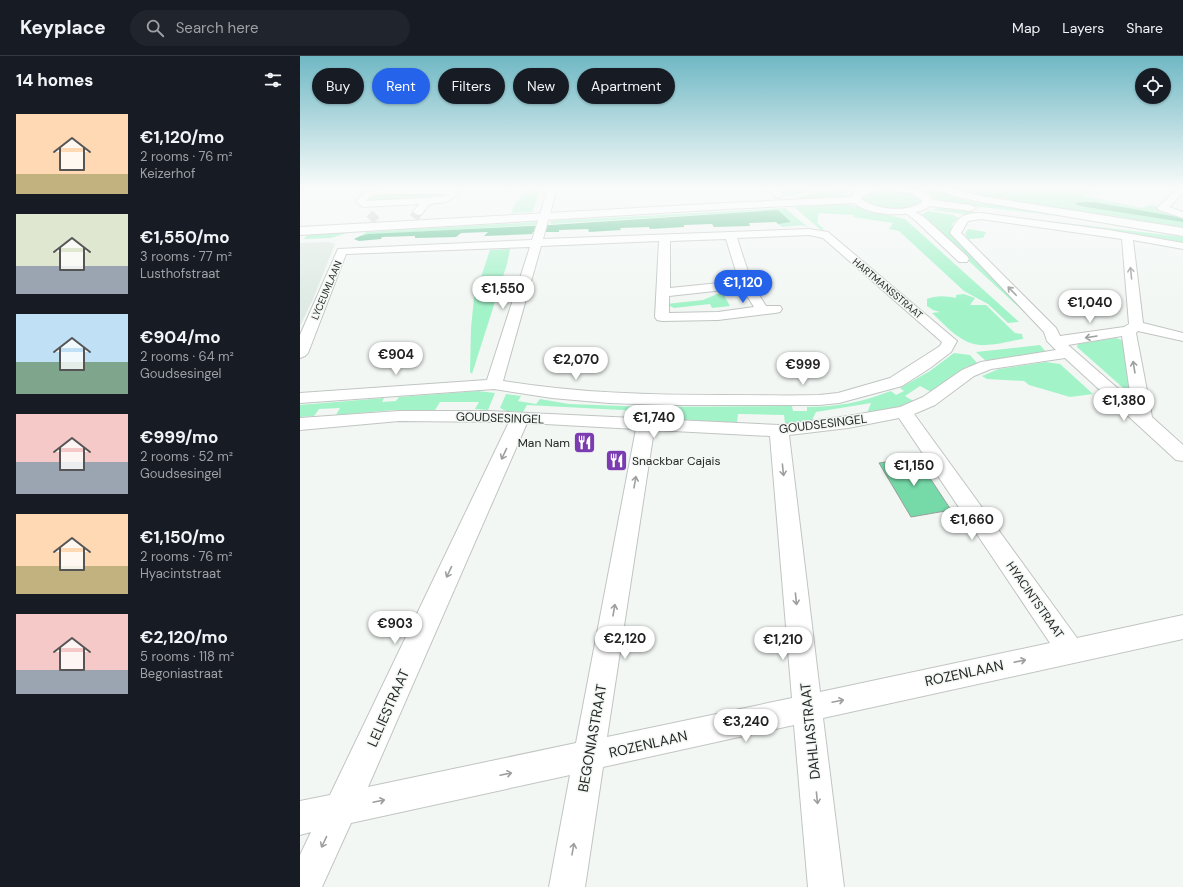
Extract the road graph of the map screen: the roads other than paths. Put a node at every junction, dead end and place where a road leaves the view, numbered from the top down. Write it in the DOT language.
graph roads {
  1 [pos="322,227"];
  2 [pos="524,227"];
  3 [pos="560,227"];
  4 [pos="928,227"];
  5 [pos="958,227"];
  6 [pos="1060,227"];
  7 [pos="1138,227"];
  8 [pos="1149,227"];
  9 [pos="1157,228"];
  10 [pos="541,229"];
  11 [pos="303,231"];
  12 [pos="1183,232"];
  13 [pos="730,236"];
  14 [pos="1127,236"];
  15 [pos="665,238"];
  16 [pos="1183,246"];
  17 [pos="746,284"];
  18 [pos="663,293"];
  19 [pos="1132,329"];
  20 [pos="1183,337"];
  21 [pos="1054,341"];
  22 [pos="950,344"];
  23 [pos="300,353"];
  24 [pos="1068,353"];
  25 [pos="494,384"];
  26 [pos="300,398"];
  27 [pos="904,412"];
  28 [pos="520,418"];
  29 [pos="1143,419"];
  30 [pos="300,424"];
  31 [pos="647,424"];
  32 [pos="779,431"];
  33 [pos="1183,455"];
  34 [pos="1183,627"];
  35 [pos="1070,650"];
  36 [pos="807,708"];
  37 [pos="589,757"];
  38 [pos="340,810"];
  39 [pos="300,818"];
  40 [pos="304,887"];
  41 [pos="567,887"];
  42 [pos="826,887"];
  1 -- 11 [label="street"];
  2 -- 10 [label="street"];
  3 -- 10 [label="street"];
  4 -- 21 [label="street"];
  21 -- 5 [label="street, one-way"];
  6 -- 14 [label="street, one-way"];
  7 -- 9 [label="street"];
  8 -- 9 [label="street"];
  9 -- 12 [label="street"];
  10 -- 15 [label="street, HARTMANSSTRAAT"];
  10 -- 23 [label="street, LYCEUMLAAN"];
  10 -- 25 [label="street"];
  13 -- 15 [label="street, HARTMANSSTRAAT"];
  13 -- 17 [label="street"];
  13 -- 22 [label="street, HARTMANSSTRAAT"];
  14 -- 16 [label="street"];
  19 -- 14 [label="street, one-way"];
  15 -- 18 [label="street"];
  17 -- 18 [label="street"];
  17 -- 18 [label="street"];
  19 -- 20 [label="street"];
  19 -- 21 [label="street, one-way"];
  29 -- 19 [label="street, one-way"];
  21 -- 24 [label="street"];
  22 -- 25 [label="street, GOUDSESINGEL"];
  24 -- 27 [label="street, GOUDSESINGEL"];
  24 -- 29 [label="street"];
  25 -- 26 [label="street, GOUDSESINGEL"];
  27 -- 32 [label="street, GOUDSESINGEL"];
  27 -- 35 [label="street, HYACINTSTRAAT"];
  28 -- 30 [label="street, GOUDSESINGEL"];
  28 -- 31 [label="street, GOUDSESINGEL"];
  28 -- 38 [label="street, LELIESTRAAT, one-way"];
  29 -- 33 [label="street"];
  31 -- 32 [label="street, GOUDSESINGEL"];
  37 -- 31 [label="street, BEGONIASTRAAT, one-way"];
  32 -- 36 [label="street, DAHLIASTRAAT, one-way"];
  34 -- 35 [label="street, ROZENLAAN"];
  36 -- 35 [label="street, ROZENLAAN, one-way"];
  36 -- 37 [label="street, ROZENLAAN"];
  36 -- 42 [label="street, DAHLIASTRAAT, one-way"];
  38 -- 37 [label="street, ROZENLAAN, one-way"];
  41 -- 37 [label="street, BEGONIASTRAAT, one-way"];
  38 -- 39 [label="street, ROZENLAAN"];
  38 -- 40 [label="street, LELIESTRAAT, one-way"];
}
